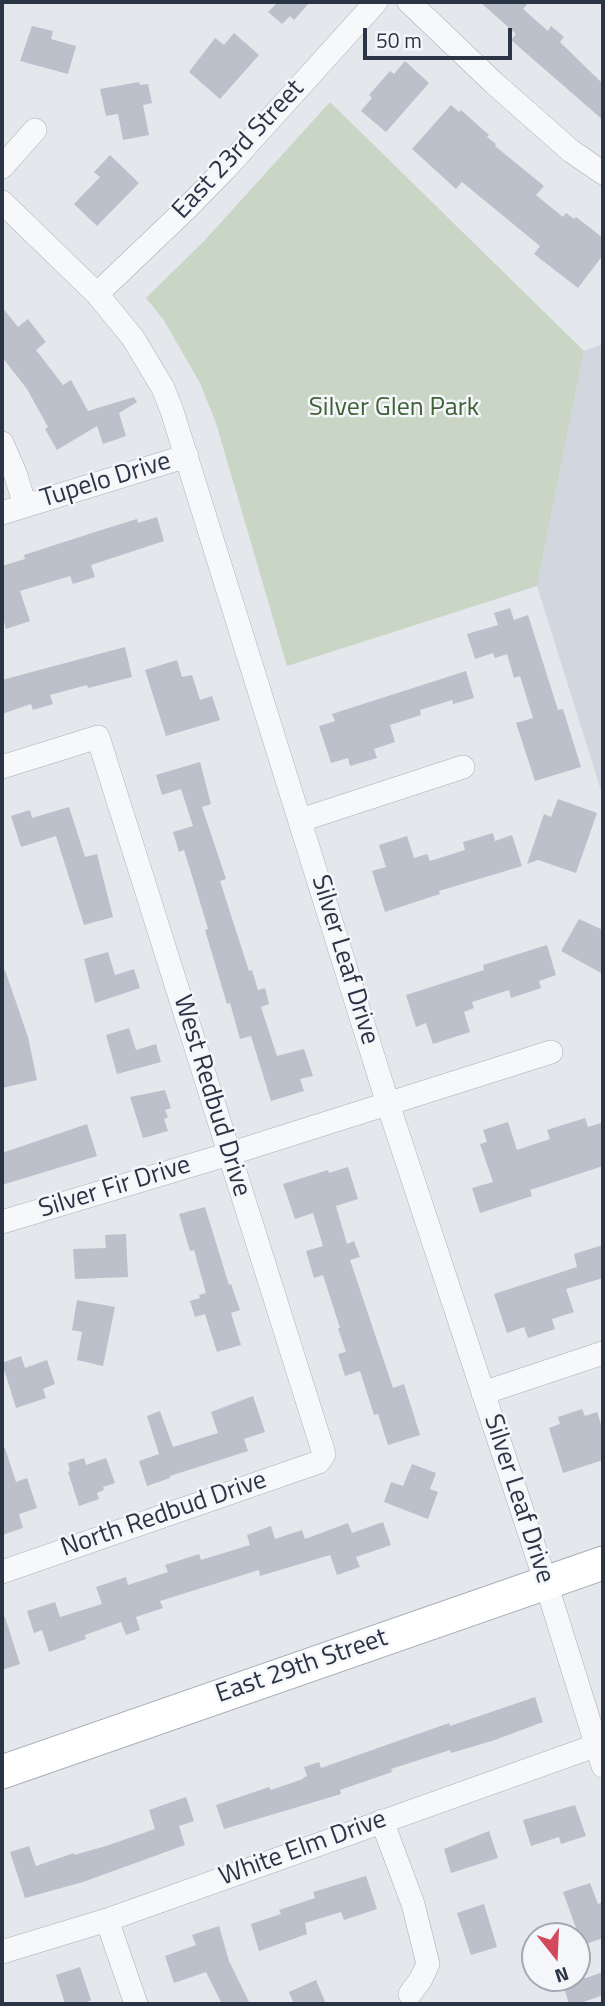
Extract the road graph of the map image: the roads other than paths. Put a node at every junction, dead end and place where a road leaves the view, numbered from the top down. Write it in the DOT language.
graph roads {
  1 [pos="376,2"];
  2 [pos="409,2"];
  3 [pos="35,130"];
  4 [pos="2,167"];
  5 [pos="603,173"];
  6 [pos="2,202"];
  7 [pos="97,294"];
  8 [pos="2,443"];
  9 [pos="187,456"];
  10 [pos="25,505"];
  11 [pos="2,513"];
  12 [pos="2,767"];
  13 [pos="463,767"];
  14 [pos="301,820"];
  15 [pos="551,1052"];
  16 [pos="388,1104"];
  17 [pos="229,1154"];
  18 [pos="2,1222"];
  19 [pos="603,1353"];
  20 [pos="483,1393"];
  21 [pos="324,1454"];
  22 [pos="603,1563"];
  23 [pos="2,1572"];
  24 [pos="546,1583"];
  25 [pos="601,1751"];
  26 [pos="2,1772"];
  27 [pos="382,1821"];
  28 [pos="107,1920"];
  29 [pos="2,1952"];
  30 [pos="410,1994"];
  31 [pos="136,2004"];
  1 -- 7 [label="street, East 23rd Street"];
  2 -- 5 [label="street"];
  3 -- 4 [label="street"];
  6 -- 7 [label="street, Silver Leaf Drive"];
  7 -- 9 [label="street, Silver Leaf Drive"];
  8 -- 10 [label="street, Tupelo Drive"];
  9 -- 10 [label="street, Tupelo Drive"];
  9 -- 14 [label="street, Silver Leaf Drive"];
  10 -- 11 [label="street, Tupelo Drive"];
  12 -- 17 [label="street, West Redbud Drive"];
  13 -- 14 [label="street"];
  14 -- 16 [label="street, Silver Leaf Drive"];
  15 -- 16 [label="street, Silver Fir Drive"];
  16 -- 17 [label="street, Silver Fir Drive"];
  16 -- 20 [label="street, Silver Leaf Drive"];
  17 -- 18 [label="street, Silver Fir Drive"];
  17 -- 21 [label="street, West Redbud Drive"];
  19 -- 20 [label="street"];
  20 -- 24 [label="street, Silver Leaf Drive"];
  21 -- 23 [label="street, North Redbud Drive"];
  22 -- 24 [label="main road, East 29th Street"];
  24 -- 25 [label="street, Silver Leaf Drive"];
  24 -- 26 [label="main road, East 29th Street"];
  25 -- 27 [label="street, White Elm Drive"];
  27 -- 28 [label="street, White Elm Drive"];
  27 -- 30 [label="street"];
  28 -- 29 [label="street, White Elm Drive"];
  28 -- 31 [label="street"];
}
